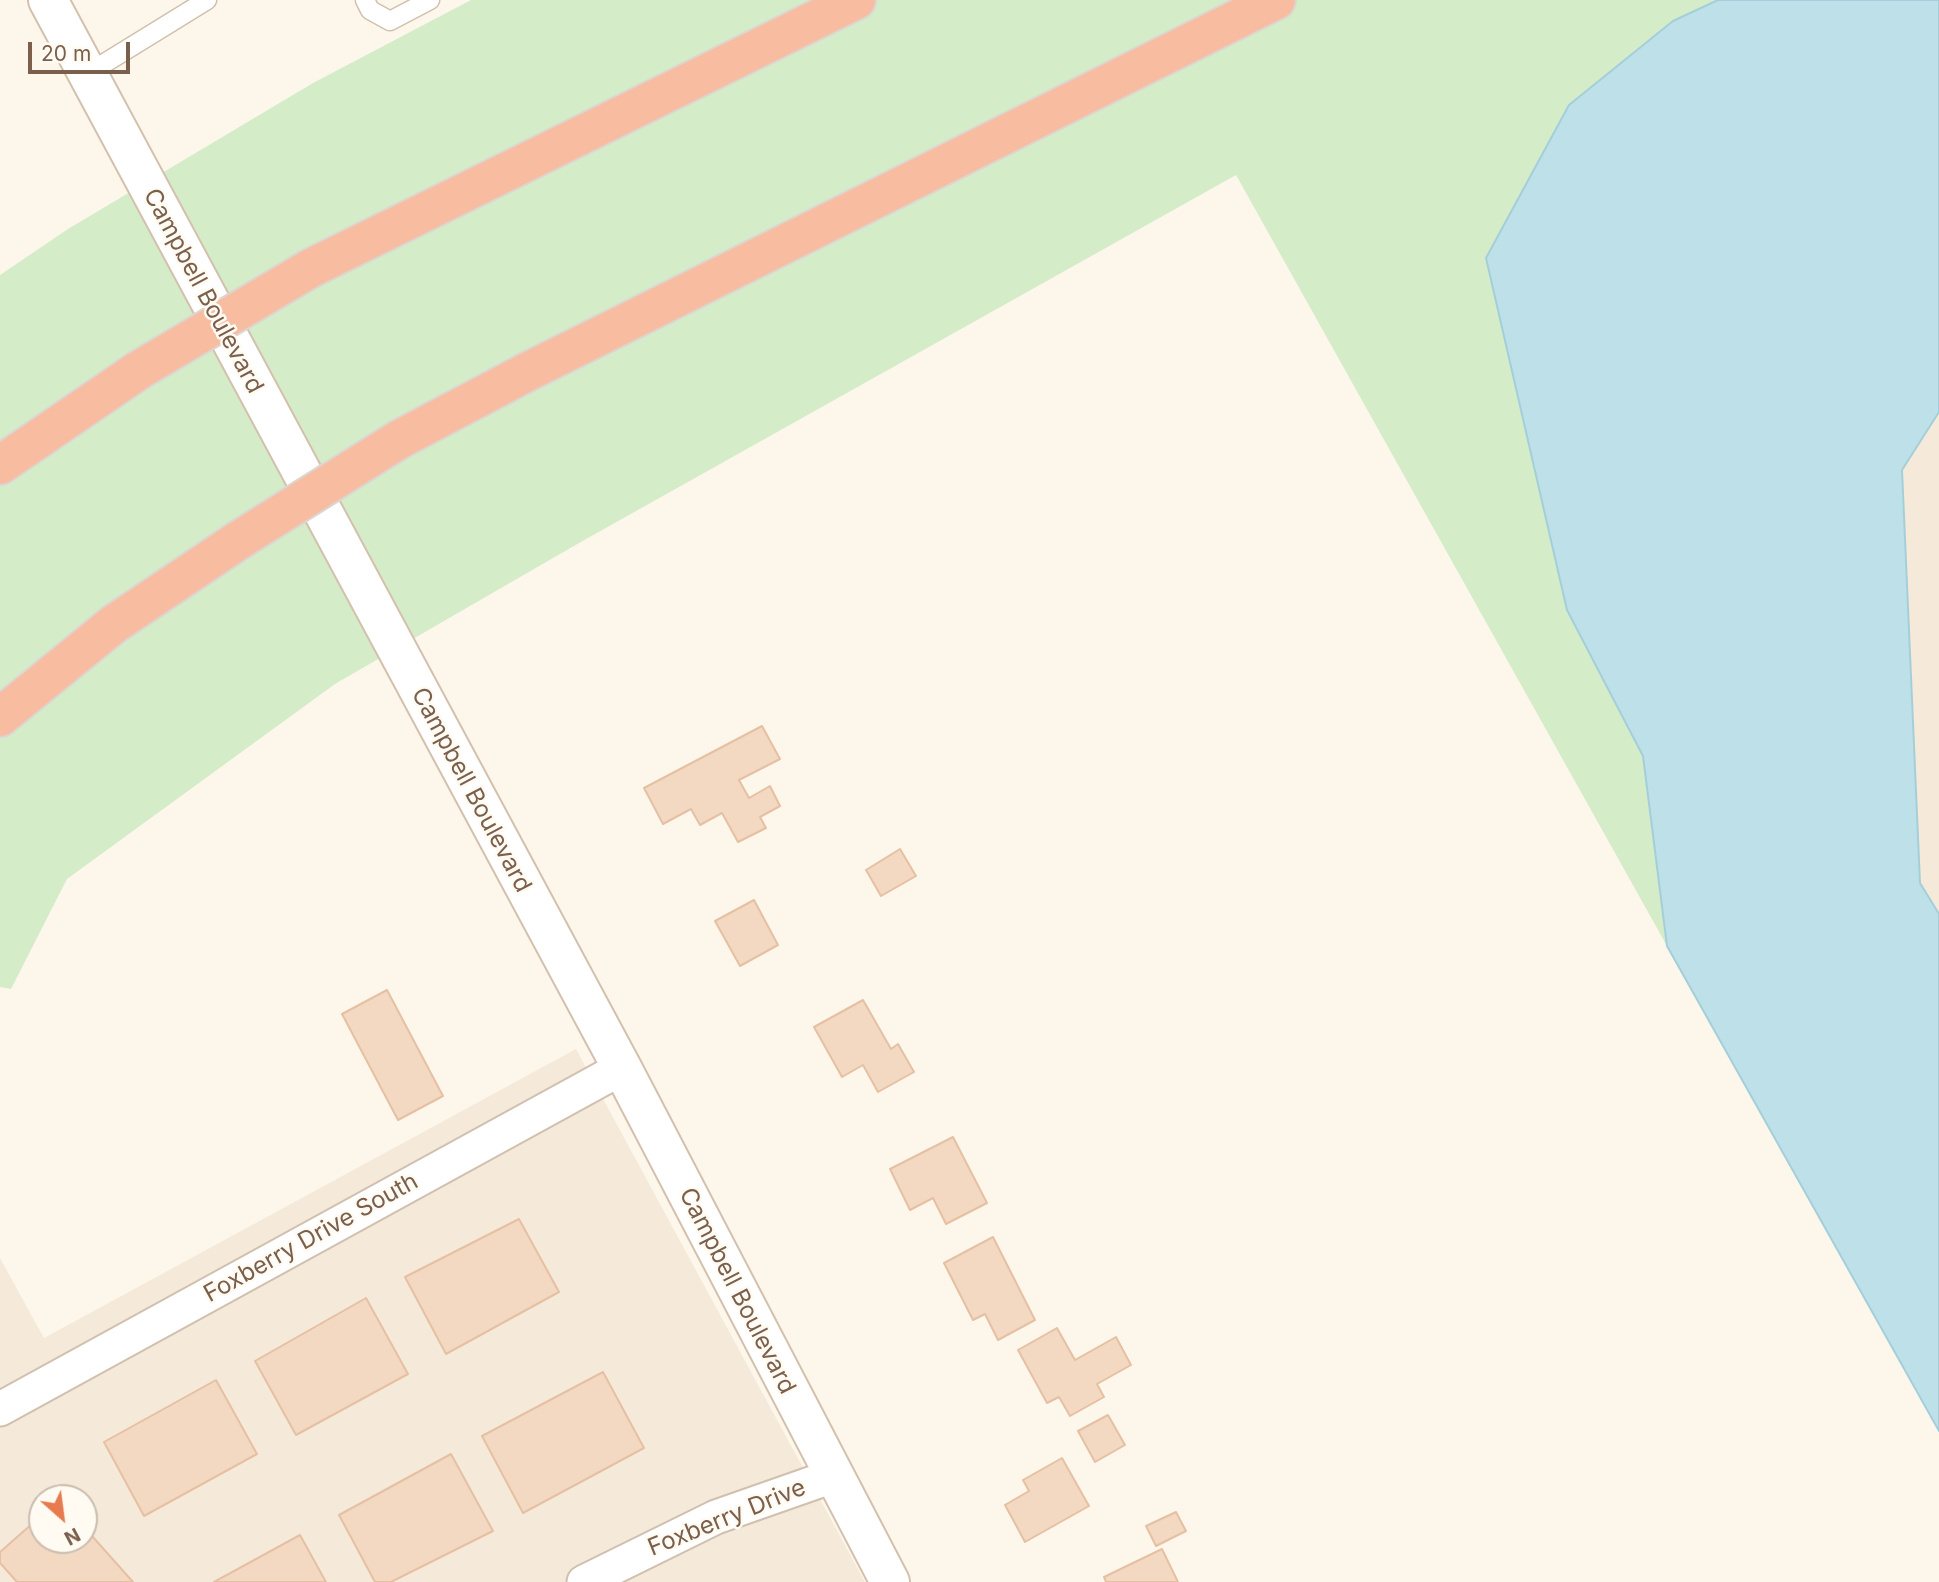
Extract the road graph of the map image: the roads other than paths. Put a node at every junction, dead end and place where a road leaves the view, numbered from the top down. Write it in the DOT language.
graph roads {
  1 [pos="48,0"];
  2 [pos="207,0"];
  3 [pos="365,0"];
  4 [pos="430,0"];
  5 [pos="856,0"];
  6 [pos="1276,0"];
  7 [pos="87,74"];
  8 [pos="0,464"];
  9 [pos="0,717"];
  10 [pos="622,1068"];
  11 [pos="0,1408"];
  12 [pos="833,1476"];
  13 [pos="584,1582"];
  14 [pos="890,1582"];
  1 -- 7 [label="main road, Campbell Boulevard"];
  2 -- 7 [label="lane"];
  3 -- 4 [label="lane"];
  5 -- 8 [label="highway, bridge"];
  6 -- 9 [label="highway, bridge"];
  7 -- 10 [label="main road, Campbell Boulevard"];
  10 -- 11 [label="street, Foxberry Drive South"];
  10 -- 12 [label="main road, Campbell Boulevard"];
  12 -- 13 [label="street, Foxberry Drive"];
  12 -- 14 [label="main road, Campbell Boulevard"];
}
